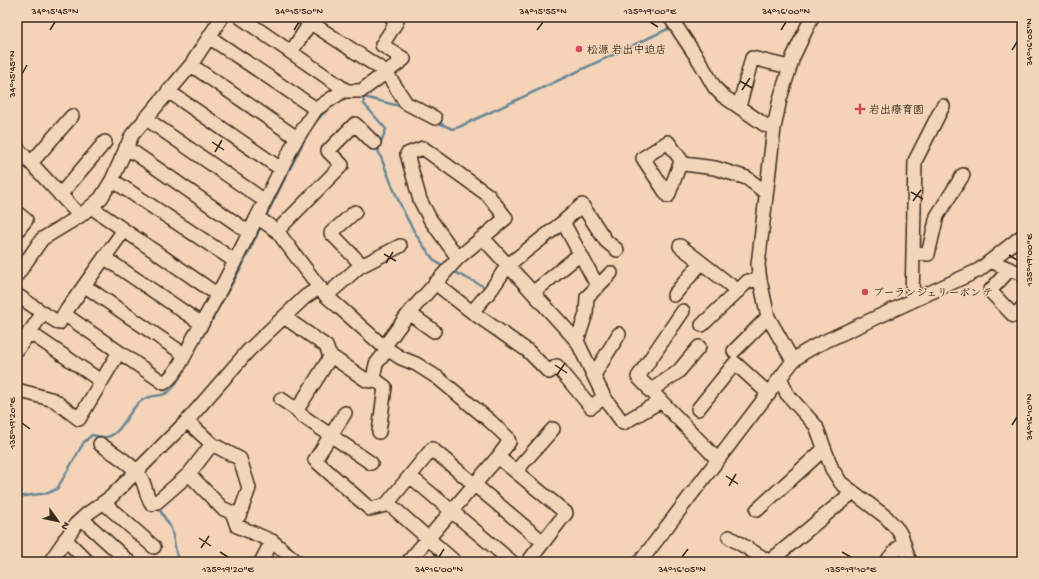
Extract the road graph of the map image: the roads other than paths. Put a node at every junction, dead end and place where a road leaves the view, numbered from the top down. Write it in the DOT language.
graph roads {
  1 [pos="222,17"];
  2 [pos="240,17"];
  3 [pos="391,17"];
  4 [pos="812,17"];
  5 [pos="309,19"];
  6 [pos="674,23"];
  7 [pos="209,37"];
  8 [pos="291,52"];
  9 [pos="191,65"];
  10 [pos="789,67"];
  11 [pos="386,72"];
  12 [pos="168,91"];
  13 [pos="346,91"];
  14 [pos="943,106"];
  15 [pos="739,108"];
  16 [pos="316,109"];
  17 [pos="72,116"];
  18 [pos="146,118"];
  19 [pos="435,118"];
  20 [pos="774,128"];
  21 [pos="297,138"];
  22 [pos="105,142"];
  23 [pos="374,143"];
  24 [pos="126,147"];
  25 [pos="17,148"];
  26 [pos="682,161"];
  27 [pos="31,163"];
  28 [pos="281,169"];
  29 [pos="963,174"];
  30 [pos="112,180"];
  31 [pos="766,193"];
  32 [pos="60,195"];
  33 [pos="266,201"];
  34 [pos="91,207"];
  35 [pos="355,212"];
  36 [pos="17,213"];
  37 [pos="80,216"];
  38 [pos="262,220"];
  39 [pos="563,222"];
  40 [pos="124,230"];
  41 [pos="17,231"];
  42 [pos="277,231"];
  43 [pos="250,232"];
  44 [pos="1022,236"];
  45 [pos="483,238"];
  46 [pos="400,246"];
  47 [pos="680,246"];
  48 [pos="617,250"];
  49 [pos="913,253"];
  50 [pos="580,254"];
  51 [pos="105,258"];
  52 [pos="458,258"];
  53 [pos="235,261"];
  54 [pos="990,262"];
  55 [pos="701,263"];
  56 [pos="362,265"];
  57 [pos="508,265"];
  58 [pos="20,267"];
  59 [pos="1016,272"];
  60 [pos="611,273"];
  61 [pos="760,280"];
  62 [pos="435,283"];
  63 [pos="85,286"];
  64 [pos="598,287"];
  65 [pos="738,291"];
  66 [pos="323,292"];
  67 [pos="534,292"];
  68 [pos="674,294"];
  69 [pos="17,295"];
  70 [pos="218,295"];
  71 [pos="912,301"];
  72 [pos="1022,308"];
  73 [pos="683,311"];
  74 [pos="472,312"];
  75 [pos="42,313"];
  76 [pos="409,313"];
  77 [pos="64,314"];
  78 [pos="768,316"];
  79 [pos="284,318"];
  80 [pos="202,324"];
  81 [pos="702,325"];
  82 [pos="434,330"];
  83 [pos="29,332"];
  84 [pos="619,334"];
  85 [pos="577,341"];
  86 [pos="699,347"];
  87 [pos="386,348"];
  88 [pos="17,350"];
  89 [pos="734,351"];
  90 [pos="119,352"];
  91 [pos="185,355"];
  92 [pos="331,356"];
  93 [pos="793,361"];
  94 [pos="594,375"];
  95 [pos="374,378"];
  96 [pos="781,379"];
  97 [pos="101,382"];
  98 [pos="17,390"];
  99 [pos="650,391"];
  100 [pos="769,394"];
  101 [pos="604,397"];
  102 [pos="282,399"];
  103 [pos="661,401"];
  104 [pos="698,409"];
  105 [pos="297,410"];
  106 [pos="345,413"];
  107 [pos="187,421"];
  108 [pos="553,429"];
  109 [pos="379,432"];
  110 [pos="330,435"];
  111 [pos="100,444"];
  112 [pos="212,444"];
  113 [pos="824,449"];
  114 [pos="498,457"];
  115 [pos="718,459"];
  116 [pos="371,463"];
  117 [pos="137,471"];
  118 [pos="516,471"];
  119 [pos="188,474"];
  120 [pos="410,476"];
  121 [pos="475,485"];
  122 [pos="853,492"];
  123 [pos="104,503"];
  124 [pos="388,503"];
  125 [pos="758,510"];
  126 [pos="451,511"];
  127 [pos="232,512"];
  128 [pos="82,518"];
  129 [pos="729,538"];
  130 [pos="65,539"];
  131 [pos="428,539"];
  132 [pos="272,541"];
  133 [pos="543,542"];
  134 [pos="903,544"];
  135 [pos="154,548"];
  136 [pos="50,562"];
  137 [pos="88,562"];
  138 [pos="129,562"];
  139 [pos="261,562"];
  140 [pos="297,562"];
  141 [pos="408,562"];
  142 [pos="455,562"];
  143 [pos="512,562"];
  144 [pos="528,562"];
  145 [pos="640,562"];
  146 [pos="769,562"];
  147 [pos="886,562"];
  148 [pos="911,562"];
  1 -- 7 [label="street"];
  2 -- 8 [label="street"];
  3 -- 11 [label="street"];
  4 -- 10 [label="street"];
  5 -- 8 [label="street"];
  5 -- 11 [label="street"];
  6 -- 15 [label="street"];
  7 -- 9 [label="street"];
  7 -- 16 [label="street"];
  8 -- 13 [label="street"];
  9 -- 12 [label="street"];
  9 -- 21 [label="street"];
  10 -- 15 [label="street"];
  10 -- 20 [label="street"];
  11 -- 13 [label="street"];
  11 -- 19 [label="street"];
  12 -- 18 [label="street"];
  12 -- 28 [label="street"];
  13 -- 16 [label="street"];
  14 -- 49 [label="street"];
  15 -- 20 [label="street"];
  16 -- 21 [label="street"];
  17 -- 27 [label="street"];
  18 -- 24 [label="street"];
  18 -- 33 [label="street"];
  20 -- 31 [label="street"];
  21 -- 28 [label="street"];
  22 -- 32 [label="street"];
  23 -- 42 [label="street"];
  24 -- 30 [label="street"];
  24 -- 43 [label="street"];
  25 -- 27 [label="street"];
  26 -- 31 [label="street"];
  27 -- 32 [label="street"];
  28 -- 33 [label="street"];
  29 -- 49 [label="street"];
  30 -- 34 [label="street"];
  30 -- 53 [label="street"];
  31 -- 61 [label="street"];
  32 -- 37 [label="street"];
  33 -- 38 [label="street"];
  34 -- 37 [label="street"];
  34 -- 40 [label="street"];
  35 -- 56 [label="street"];
  36 -- 41 [label="street"];
  37 -- 58 [label="street"];
  38 -- 42 [label="street"];
  38 -- 43 [label="street"];
  39 -- 48 [label="street"];
  39 -- 50 [label="street"];
  39 -- 57 [label="street"];
  40 -- 51 [label="street"];
  40 -- 70 [label="street"];
  42 -- 66 [label="street"];
  43 -- 53 [label="street"];
  44 -- 54 [label="street"];
  45 -- 52 [label="street"];
  45 -- 52 [label="street"];
  45 -- 57 [label="street"];
  46 -- 56 [label="street"];
  47 -- 55 [label="street"];
  49 -- 71 [label="street"];
  50 -- 64 [label="street"];
  50 -- 67 [label="street"];
  51 -- 63 [label="street"];
  51 -- 80 [label="street"];
  52 -- 62 [label="street"];
  53 -- 70 [label="street"];
  54 -- 59 [label="street"];
  54 -- 71 [label="street"];
  55 -- 65 [label="street"];
  55 -- 68 [label="street"];
  56 -- 66 [label="street"];
  57 -- 67 [label="street"];
  57 -- 74 [label="street"];
  59 -- 72 [label="street"];
  60 -- 64 [label="street"];
  61 -- 65 [label="street"];
  61 -- 78 [label="street"];
  62 -- 74 [label="street"];
  62 -- 76 [label="street"];
  63 -- 77 [label="street"];
  63 -- 91 [label="street"];
  64 -- 85 [label="street"];
  65 -- 81 [label="street"];
  66 -- 79 [label="street"];
  66 -- 87 [label="street"];
  67 -- 85 [label="street"];
  69 -- 75 [label="street"];
  70 -- 80 [label="street"];
  71 -- 93 [label="street"];
  73 -- 99 [label="street"];
  74 -- 101 [label="street"];
  75 -- 77 [label="street"];
  75 -- 83 [label="street"];
  76 -- 82 [label="street"];
  76 -- 87 [label="street"];
  77 -- 90 [label="street"];
  78 -- 89 [label="street"];
  78 -- 93 [label="street"];
  79 -- 92 [label="street"];
  79 -- 107 [label="street"];
  80 -- 91 [label="street"];
  83 -- 88 [label="street"];
  83 -- 97 [label="street"];
  84 -- 94 [label="street"];
  85 -- 94 [label="street"];
  86 -- 99 [label="street"];
  87 -- 95 [label="street"];
  87 -- 114 [label="street"];
  90 -- 91 [label="street"];
  90 -- 97 [label="street"];
  92 -- 95 [label="street"];
  92 -- 105 [label="street"];
  93 -- 96 [label="street"];
  94 -- 101 [label="street"];
  95 -- 109 [label="street"];
  96 -- 100 [label="street"];
  96 -- 113 [label="street"];
  97 -- 98 [label="street"];
  99 -- 103 [label="street"];
  100 -- 104 [label="street"];
  100 -- 115 [label="street"];
  101 -- 103 [label="street"];
  102 -- 105 [label="street"];
  103 -- 115 [label="street"];
  105 -- 110 [label="street"];
  106 -- 110 [label="street"];
  107 -- 112 [label="street"];
  107 -- 117 [label="street"];
  108 -- 118 [label="street"];
  110 -- 116 [label="street"];
  110 -- 124 [label="street"];
  111 -- 117 [label="street"];
  112 -- 119 [label="street"];
  112 -- 127 [label="street"];
  113 -- 122 [label="street"];
  113 -- 125 [label="street"];
  114 -- 118 [label="street"];
  114 -- 121 [label="street"];
  115 -- 145 [label="street"];
  117 -- 119 [label="street"];
  117 -- 123 [label="street"];
  118 -- 133 [label="street"];
  119 -- 127 [label="street"];
  120 -- 121 [label="street"];
  120 -- 124 [label="street"];
  120 -- 126 [label="street"];
  121 -- 126 [label="street"];
  121 -- 133 [label="street"];
  122 -- 134 [label="street"];
  122 -- 146 [label="street"];
  123 -- 128 [label="street"];
  123 -- 135 [label="street"];
  124 -- 131 [label="street"];
  126 -- 131 [label="street"];
  126 -- 143 [label="street"];
  127 -- 132 [label="street"];
  128 -- 130 [label="street"];
  128 -- 138 [label="street"];
  129 -- 146 [label="street"];
  130 -- 136 [label="street"];
  130 -- 137 [label="street"];
  131 -- 141 [label="street"];
  131 -- 142 [label="street"];
  132 -- 139 [label="street"];
  132 -- 140 [label="street"];
  133 -- 144 [label="street"];
  134 -- 147 [label="street"];
  134 -- 148 [label="street"];
}
